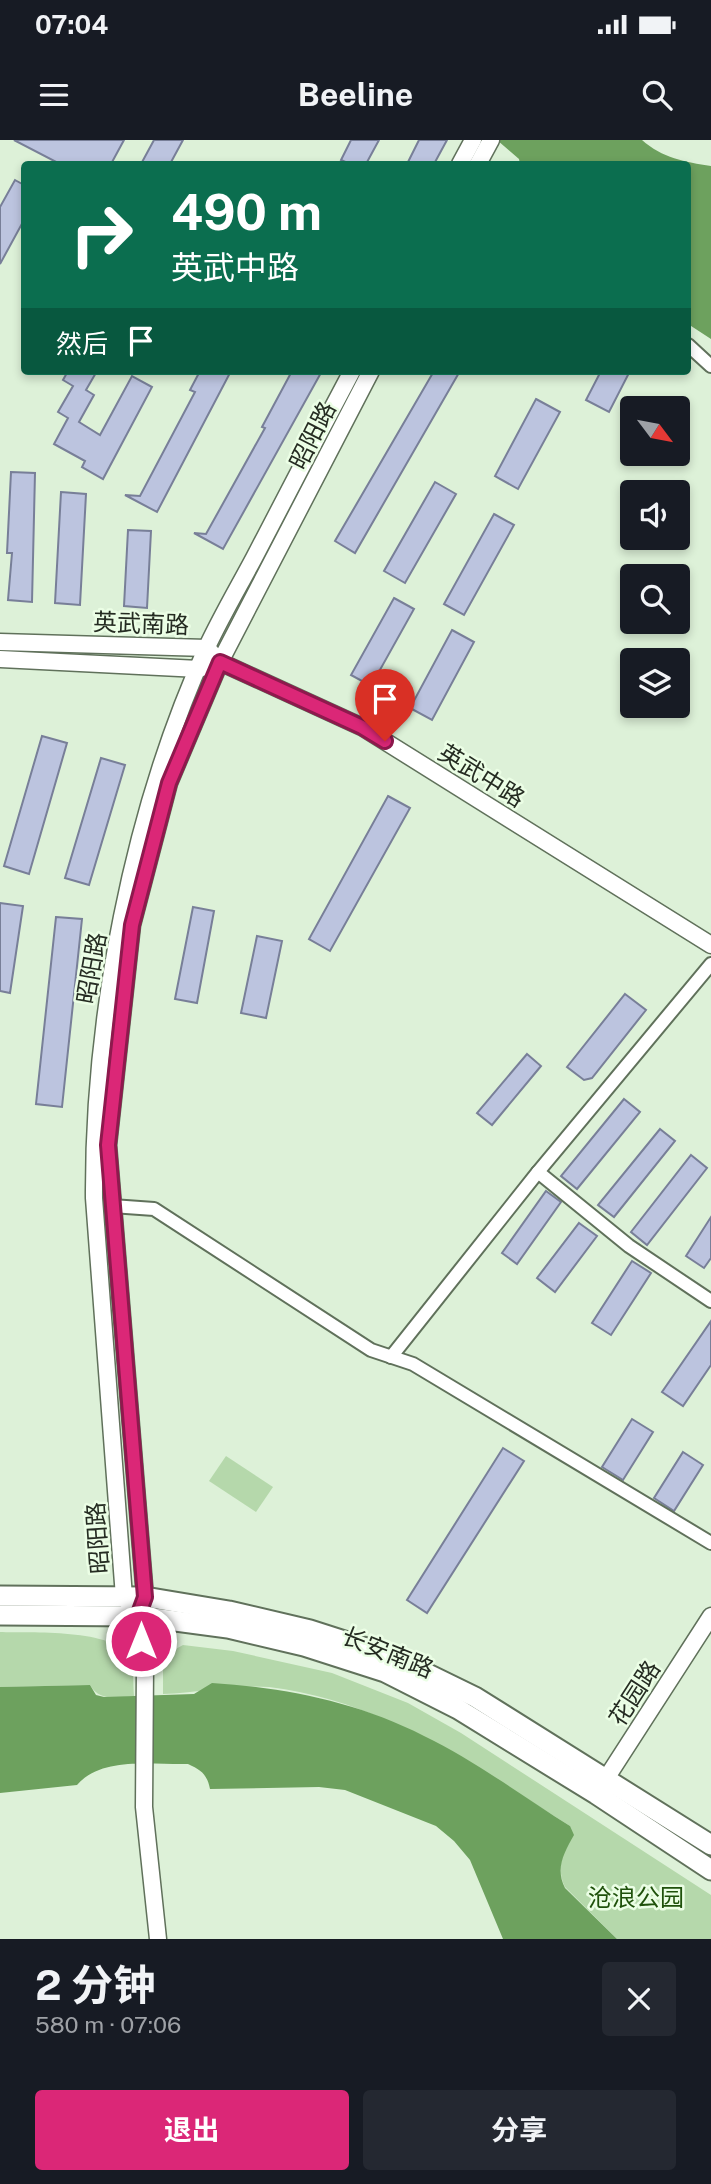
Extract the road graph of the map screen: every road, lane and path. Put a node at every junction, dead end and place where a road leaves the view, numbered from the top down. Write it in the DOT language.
graph roads {
  1 [pos="473,140"];
  2 [pos="491,140"];
  3 [pos="462,161"];
  4 [pos="480,161"];
  5 [pos="691,348"];
  6 [pos="711,366"];
  7 [pos="350,375"];
  8 [pos="369,375"];
  9 [pos="0,642"];
  10 [pos="207,648"];
  11 [pos="0,659"];
  12 [pos="220,662"];
  13 [pos="198,669"];
  14 [pos="711,945"];
  15 [pos="711,964"];
  16 [pos="538,1172"];
  17 [pos="112,1206"];
  18 [pos="711,1301"];
  19 [pos="391,1357"];
  20 [pos="711,1543"];
  21 [pos="0,1596"];
  22 [pos="124,1597"];
  23 [pos="145,1597"];
  24 [pos="38,1606"];
  25 [pos="0,1615"];
  26 [pos="138,1616"];
  27 [pos="711,1616"];
  28 [pos="601,1786"];
  29 [pos="711,1845"];
  30 [pos="711,1870"];
  31 [pos="158,1939"];
  1 -- 3 [label="main road"];
  2 -- 4 [label="main road"];
  5 -- 6 [label="street"];
  7 -- 10 [label="main road, 昭阳路"];
  8 -- 12 [label="main road, 昭阳路"];
  9 -- 10 [label="main road, 英武南路"];
  10 -- 12 [label="main road, 英武南路"];
  10 -- 13 [label="main road, 昭阳路"];
  11 -- 13 [label="main road, 英武南路"];
  12 -- 13 [label="main road, 英武南路"];
  12 -- 14 [label="main road, 英武中路"];
  12 -- 17 [label="main road, 昭阳路"];
  13 -- 22 [label="main road, 昭阳路"];
  15 -- 16 [label="street"];
  16 -- 18 [label="street"];
  16 -- 19 [label="street"];
  17 -- 19 [label="street"];
  17 -- 23 [label="main road, 昭阳路"];
  19 -- 20 [label="street"];
  21 -- 24 [label="main road, 长安南路"];
  22 -- 23 [label="main road, 长安南路"];
  22 -- 24 [label="main road, 长安南路"];
  22 -- 26 [label="main road, 昭阳路"];
  23 -- 26 [label="main road, 昭阳路"];
  23 -- 28 [label="main road, 长安南路"];
  24 -- 25 [label="main road, 长安南路"];
  24 -- 26 [label="main road, 长安南路"];
  26 -- 28 [label="main road, 长安南路"];
  26 -- 31 [label="main road"];
  27 -- 28 [label="main road, 花园路"];
  28 -- 29 [label="main road, 长安南路"];
  28 -- 30 [label="main road, 长安南路"];
}
